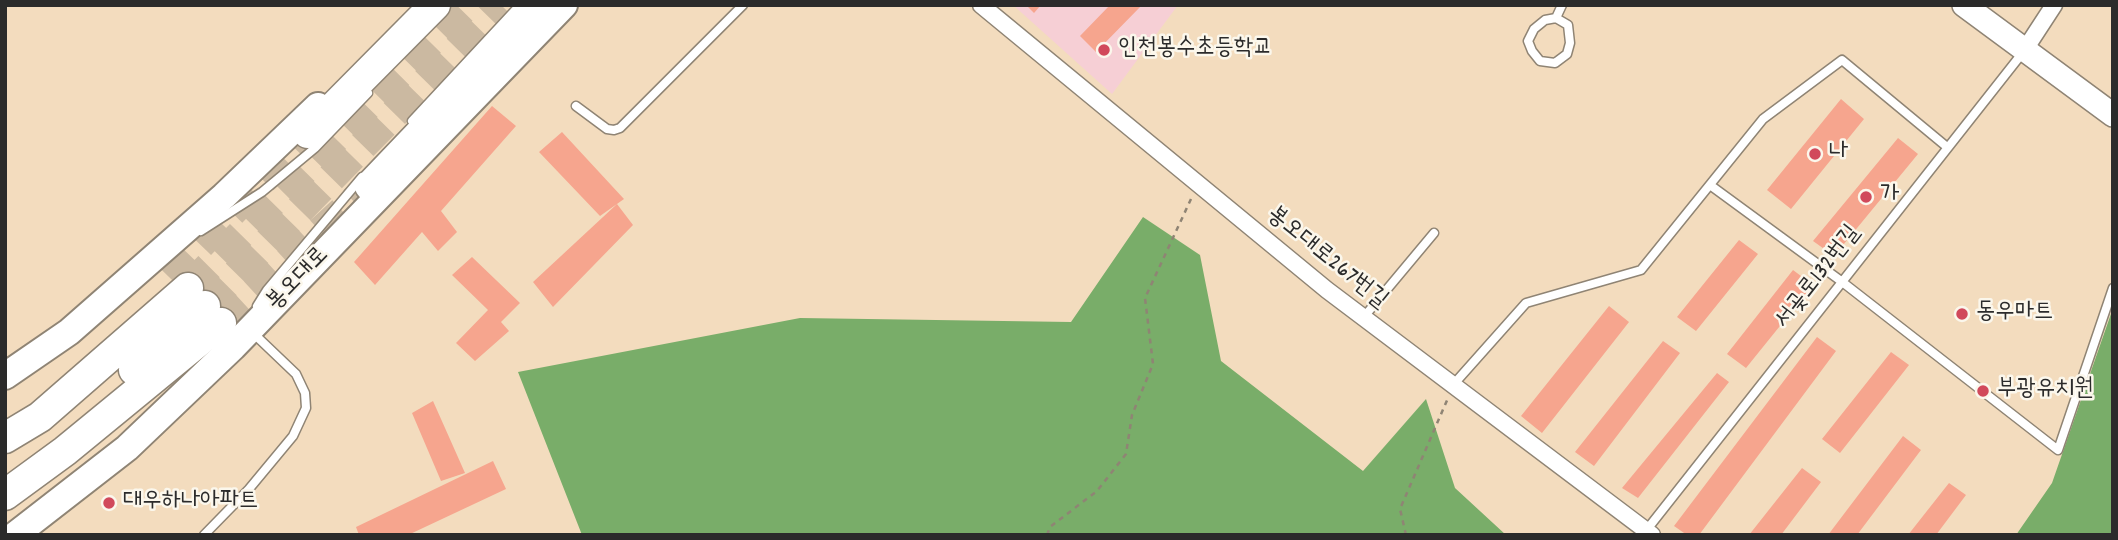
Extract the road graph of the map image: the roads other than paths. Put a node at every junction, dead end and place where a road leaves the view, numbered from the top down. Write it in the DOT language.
graph roads {
  1 [pos="417,5"];
  2 [pos="435,5"];
  3 [pos="520,5"];
  4 [pos="543,5"];
  5 [pos="564,5"];
  6 [pos="743,5"];
  7 [pos="981,5"];
  8 [pos="1562,5"];
  9 [pos="1964,5"];
  10 [pos="2054,5"];
  11 [pos="1556,18"];
  12 [pos="2024,51"];
  13 [pos="380,82"];
  14 [pos="576,106"];
  15 [pos="2113,115"];
  16 [pos="403,131"];
  17 [pos="308,133"];
  18 [pos="1947,147"];
  19 [pos="370,178"];
  20 [pos="1710,185"];
  21 [pos="1434,233"];
  22 [pos="1841,281"];
  23 [pos="2113,288"];
  24 [pos="203,304"];
  25 [pos="1363,318"];
  26 [pos="5,376"];
  27 [pos="1452,386"];
  28 [pos="5,438"];
  29 [pos="5,479"];
  30 [pos="5,495"];
  31 [pos="1647,533"];
  32 [pos="15,535"];
  33 [pos="204,535"];
  1 -- 24 [label="main road, 봉오대로"];
  2 -- 17 [label="highway"];
  3 -- 16 [label="lane"];
  4 -- 19 [label="highway"];
  5 -- 24 [label="main road, 봉오대로"];
  6 -- 14 [label="lane"];
  7 -- 25 [label="street, 봉오대로267번길"];
  8 -- 11 [label="lane"];
  9 -- 12 [label="main road"];
  10 -- 12 [label="street"];
  11 -- 11 [label="lane"];
  12 -- 15 [label="main road"];
  12 -- 18 [label="lane, 서곶로132번길"];
  13 -- 24 [label="lane"];
  18 -- 20 [label="lane"];
  18 -- 22 [label="lane, 서곶로132번길"];
  19 -- 24 [label="lane"];
  20 -- 22 [label="lane"];
  20 -- 27 [label="lane"];
  21 -- 25 [label="lane"];
  22 -- 23 [label="lane"];
  22 -- 31 [label="lane, 서곶로132번길"];
  24 -- 26 [label="main road, 봉오대로"];
  24 -- 28 [label="highway"];
  24 -- 29 [label="highway, 봉오대로"];
  24 -- 30 [label="highway"];
  24 -- 32 [label="main road, 봉오대로"];
  24 -- 33 [label="lane"];
  25 -- 27 [label="street, 봉오대로267번길"];
  27 -- 31 [label="street, 봉오대로267번길"];
}
